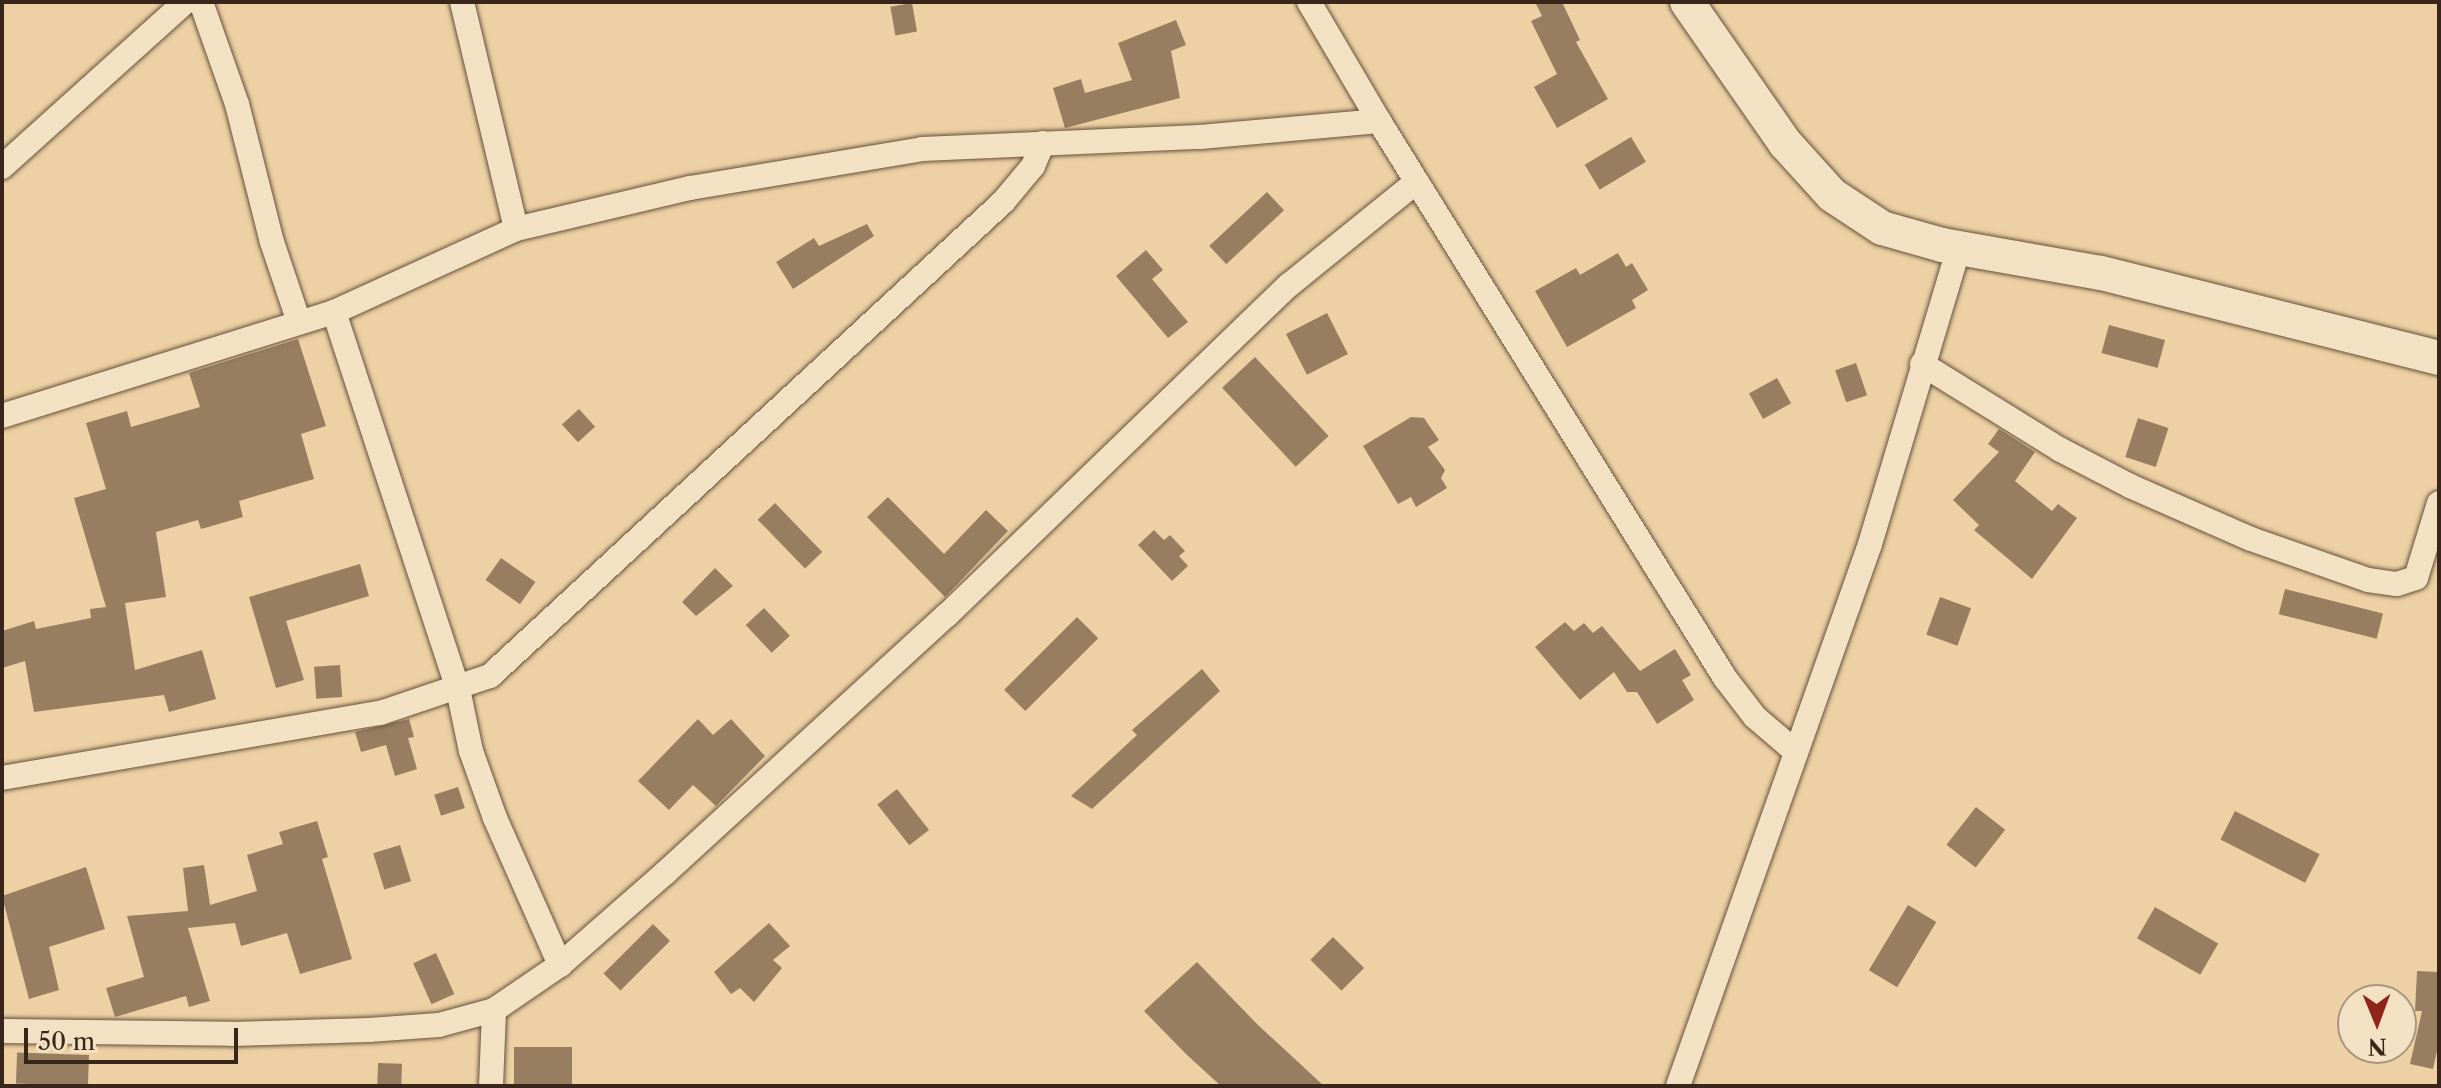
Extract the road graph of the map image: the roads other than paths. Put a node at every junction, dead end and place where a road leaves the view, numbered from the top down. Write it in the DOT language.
graph roads {
  1 [pos="185,2"];
  2 [pos="201,2"];
  3 [pos="462,2"];
  4 [pos="1309,2"];
  5 [pos="1687,2"];
  6 [pos="1379,121"];
  7 [pos="1043,143"];
  8 [pos="2,167"];
  9 [pos="1416,182"];
  10 [pos="516,229"];
  11 [pos="1959,248"];
  12 [pos="334,312"];
  13 [pos="299,322"];
  14 [pos="2439,358"];
  15 [pos="1922,364"];
  16 [pos="2,416"];
  17 [pos="2439,503"];
  18 [pos="458,689"];
  19 [pos="1796,752"];
  20 [pos="2,778"];
  21 [pos="560,965"];
  22 [pos="494,1010"];
  23 [pos="2,1031"];
  24 [pos="491,1086"];
  25 [pos="1678,1086"];
  1 -- 8 [label="street"];
  2 -- 13 [label="street"];
  3 -- 10 [label="street"];
  4 -- 6 [label="street"];
  5 -- 11 [label="street"];
  6 -- 7 [label="street"];
  6 -- 9 [label="street"];
  7 -- 10 [label="street"];
  7 -- 18 [label="street"];
  9 -- 19 [label="street"];
  9 -- 21 [label="street"];
  10 -- 12 [label="street"];
  11 -- 14 [label="street"];
  11 -- 15 [label="street"];
  12 -- 13 [label="street"];
  12 -- 18 [label="street"];
  13 -- 16 [label="street"];
  15 -- 17 [label="street"];
  15 -- 19 [label="street"];
  18 -- 20 [label="street"];
  18 -- 21 [label="street"];
  19 -- 25 [label="street"];
  21 -- 22 [label="street"];
  22 -- 23 [label="street"];
  22 -- 24 [label="street"];
}
